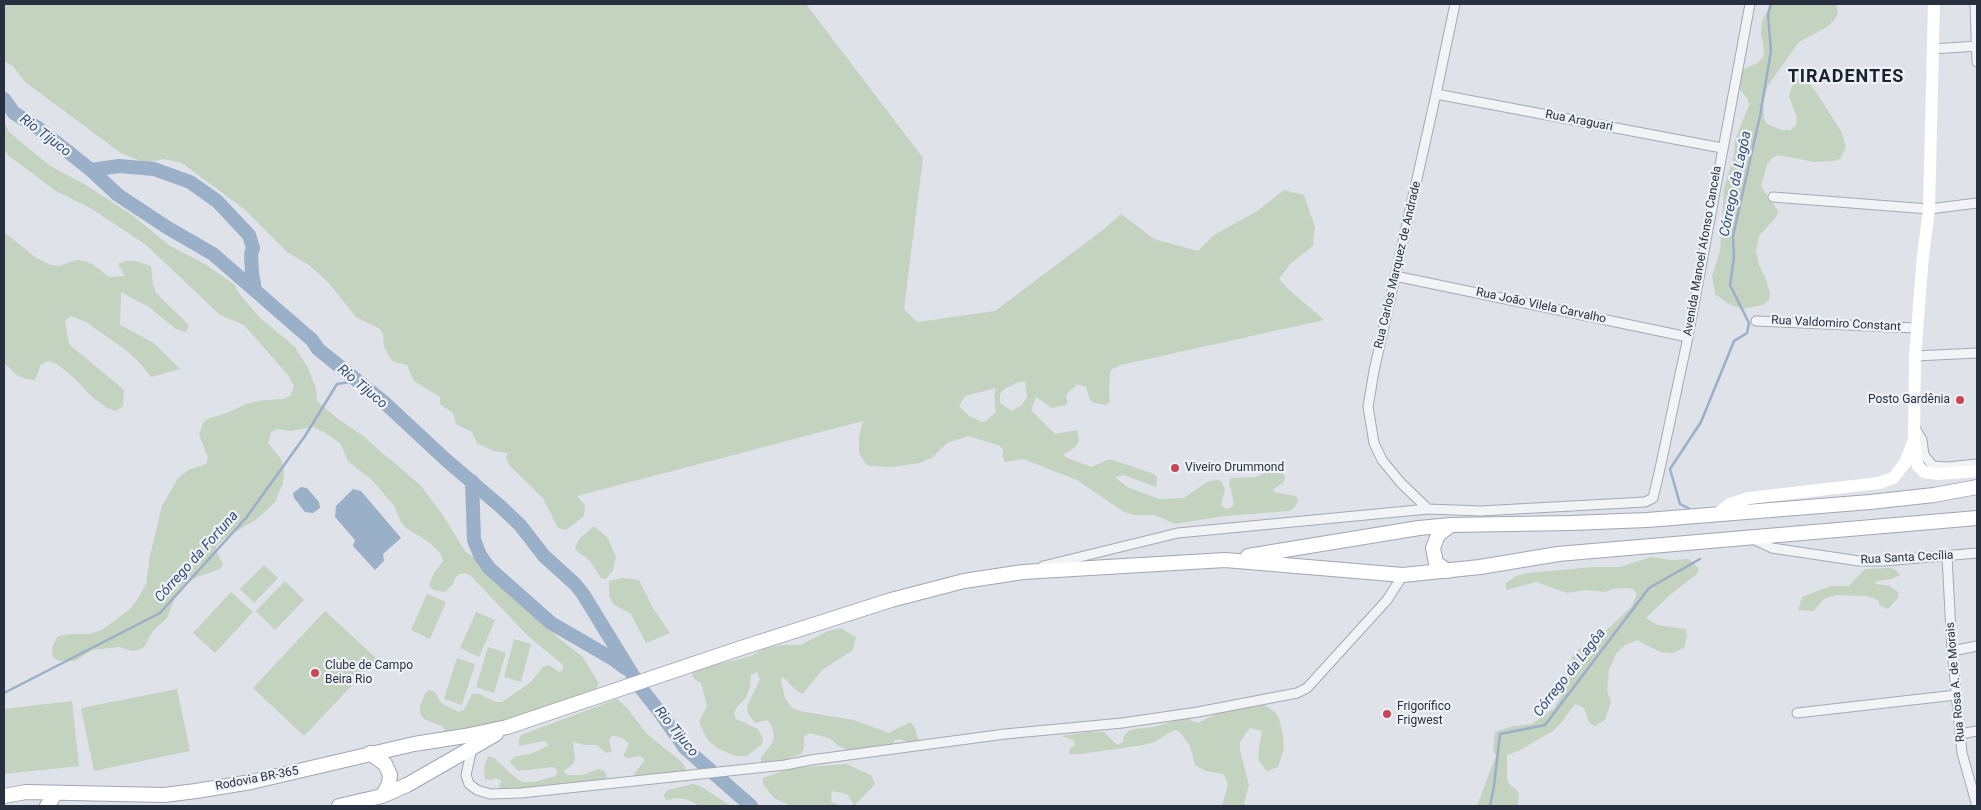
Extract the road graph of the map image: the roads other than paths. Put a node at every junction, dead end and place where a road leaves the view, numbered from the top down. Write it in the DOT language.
graph roads {
  1 [pos="1454,4"];
  2 [pos="1750,4"];
  3 [pos="1934,4"];
  4 [pos="1975,4"];
  5 [pos="1977,46"];
  6 [pos="1933,49"];
  7 [pos="1977,62"];
  8 [pos="1436,94"];
  9 [pos="1722,148"];
  10 [pos="1773,197"];
  11 [pos="1977,204"];
  12 [pos="1929,209"];
  13 [pos="1395,276"];
  14 [pos="1756,321"];
  15 [pos="1916,328"];
  16 [pos="1688,336"];
  17 [pos="1977,353"];
  18 [pos="1915,356"];
  19 [pos="1914,434"];
  20 [pos="1977,464"];
  21 [pos="1977,471"];
  22 [pos="1977,487"];
  23 [pos="1428,509"];
  24 [pos="1717,514"];
  25 [pos="1977,518"];
  26 [pos="1451,525"];
  27 [pos="1750,538"];
  28 [pos="1977,553"];
  29 [pos="1947,556"];
  30 [pos="1225,560"];
  31 [pos="1448,571"];
  32 [pos="1023,572"];
  33 [pos="1403,575"];
  34 [pos="1977,646"];
  35 [pos="1952,651"];
  36 [pos="1956,695"];
  37 [pos="1797,713"];
  38 [pos="507,727"];
  39 [pos="1977,731"];
  40 [pos="1960,734"];
  41 [pos="472,748"];
  42 [pos="370,753"];
  43 [pos="56,793"];
  44 [pos="4,796"];
  45 [pos="382,796"];
  46 [pos="46,806"];
  47 [pos="339,806"];
  48 [pos="1977,806"];
  1 -- 8 [label="street, Rua Carlos Marquez de Andrade"];
  2 -- 9 [label="street, Avenida Manoel Afonso Cancela"];
  3 -- 6 [label="main road"];
  4 -- 5 [label="street"];
  5 -- 6 [label="street"];
  5 -- 7 [label="street"];
  6 -- 12 [label="main road"];
  8 -- 9 [label="street, Rua Araguari"];
  8 -- 13 [label="street, Rua Carlos Marquez de Andrade"];
  9 -- 16 [label="street, Avenida Manoel Afonso Cancela"];
  10 -- 12 [label="street"];
  11 -- 12 [label="street"];
  12 -- 15 [label="main road"];
  13 -- 16 [label="street, Rua João Vilela Carvalho"];
  13 -- 23 [label="street, Rua Carlos Marquez de Andrade"];
  14 -- 15 [label="street, Rua Valdomiro Constant"];
  15 -- 18 [label="main road"];
  16 -- 23 [label="street, Avenida Manoel Afonso Cancela"];
  17 -- 18 [label="street"];
  18 -- 19 [label="main road"];
  19 -- 20 [label="street"];
  19 -- 21 [label="main road"];
  19 -- 24 [label="main road"];
  22 -- 24 [label="main road"];
  23 -- 32 [label="street"];
  24 -- 26 [label="main road"];
  25 -- 27 [label="main road"];
  26 -- 30 [label="main road"];
  26 -- 31 [label="main road"];
  27 -- 29 [label="street, Rua Santa Cecília"];
  27 -- 31 [label="main road"];
  28 -- 29 [label="street, Rua Santa Cecília"];
  29 -- 35 [label="street, Rua Rosa A. de Morais"];
  30 -- 32 [label="main road, Rodovia BR-365"];
  30 -- 33 [label="main road"];
  31 -- 33 [label="main road"];
  32 -- 38 [label="main road, Rodovia BR-365"];
  33 -- 41 [label="street"];
  34 -- 35 [label="street"];
  35 -- 36 [label="street, Rua Rosa A. de Morais"];
  36 -- 37 [label="street"];
  36 -- 40 [label="street, Rua Rosa A. de Morais"];
  38 -- 41 [label="main road, Rodovia BR-365"];
  38 -- 42 [label="main road, Rodovia BR-365"];
  39 -- 40 [label="street"];
  40 -- 48 [label="street, Rua Rosa A. de Morais"];
  41 -- 45 [label="main road, Rodovia BR-365"];
  42 -- 43 [label="main road, Rodovia BR-365"];
  42 -- 45 [label="main road"];
  43 -- 44 [label="main road, Rodovia BR-365"];
  43 -- 46 [label="main road"];
  45 -- 47 [label="main road, Rodovia BR-365"];
}
